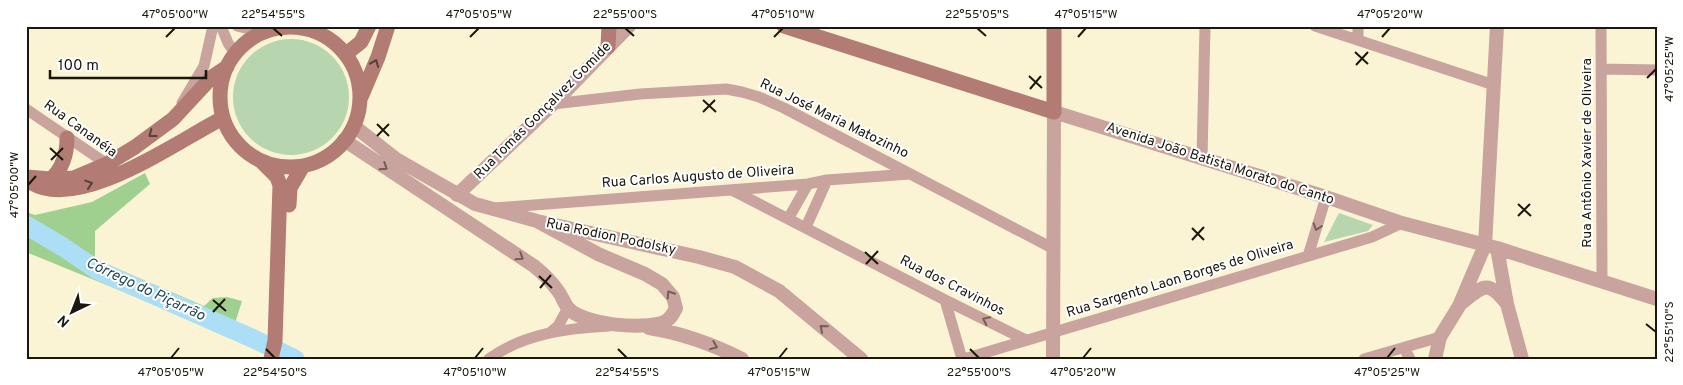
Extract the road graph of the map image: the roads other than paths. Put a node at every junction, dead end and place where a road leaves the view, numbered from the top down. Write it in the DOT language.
graph roads {
  1 [pos="213,26"];
  2 [pos="221,26"];
  3 [pos="237,26"];
  4 [pos="369,26"];
  5 [pos="388,26"];
  6 [pos="609,26"];
  7 [pos="629,26"];
  8 [pos="784,26"];
  9 [pos="1054,26"];
  10 [pos="1205,26"];
  11 [pos="1315,26"];
  12 [pos="1358,26"];
  13 [pos="1497,26"];
  14 [pos="1601,26"];
  15 [pos="262,32"];
  16 [pos="1358,40"];
  17 [pos="608,47"];
  18 [pos="235,53"];
  19 [pos="346,54"];
  20 [pos="227,67"];
  21 [pos="1602,69"];
  22 [pos="1657,70"];
  23 [pos="1494,85"];
  24 [pos="361,99"];
  25 [pos="553,104"];
  26 [pos="26,109"];
  27 [pos="1054,112"];
  28 [pos="223,118"];
  29 [pos="173,119"];
  30 [pos="354,126"];
  31 [pos="67,138"];
  32 [pos="344,140"];
  33 [pos="1202,158"];
  34 [pos="261,161"];
  35 [pos="303,166"];
  36 [pos="111,170"];
  37 [pos="910,174"];
  38 [pos="26,179"];
  39 [pos="51,180"];
  40 [pos="828,180"];
  41 [pos="808,184"];
  42 [pos="732,190"];
  43 [pos="457,195"];
  44 [pos="1326,198"];
  45 [pos="488,208"];
  46 [pos="788,219"];
  47 [pos="537,221"];
  48 [pos="1402,223"];
  49 [pos="806,227"];
  50 [pos="1491,246"];
  51 [pos="1054,249"];
  52 [pos="1308,256"];
  53 [pos="1476,268"];
  54 [pos="1502,274"];
  55 [pos="1602,280"];
  56 [pos="1487,287"];
  57 [pos="1657,299"];
  58 [pos="945,300"];
  59 [pos="1507,304"];
  60 [pos="1459,306"];
  61 [pos="568,308"];
  62 [pos="633,326"];
  63 [pos="550,333"];
  64 [pos="1053,333"];
  65 [pos="1440,337"];
  66 [pos="1026,340"];
  67 [pos="278,342"];
  68 [pos="1404,348"];
  69 [pos="271,359"];
  70 [pos="278,359"];
  71 [pos="489,359"];
  72 [pos="742,359"];
  73 [pos="861,359"];
  74 [pos="963,359"];
  75 [pos="1053,359"];
  76 [pos="1364,359"];
  77 [pos="1410,359"];
  78 [pos="1435,359"];
  79 [pos="1522,359"];
  1 -- 29 [label="street"];
  2 -- 18 [label="street"];
  3 -- 15 [label="street"];
  4 -- 19 [label="main road"];
  24 -- 5 [label="main road, one-way"];
  6 -- 17 [label="main road"];
  7 -- 17 [label="street, Rua Tomás Gonçalvez Gomide"];
  8 -- 27 [label="main road, Avenida João Batista Morato do Canto"];
  9 -- 27 [label="main road"];
  10 -- 33 [label="street"];
  11 -- 16 [label="street"];
  12 -- 16 [label="street"];
  13 -- 23 [label="street"];
  14 -- 21 [label="street, Rua Antônio Xavier de Oliveira"];
  15 -- 18 [label="main road"];
  15 -- 19 [label="main road"];
  16 -- 23 [label="street"];
  17 -- 25 [label="street, Rua Tomás Gonçalvez Gomide"];
  18 -- 20 [label="main road"];
  19 -- 24 [label="main road"];
  20 -- 28 [label="main road"];
  20 -- 29 [label="main road"];
  21 -- 22 [label="street"];
  21 -- 55 [label="street, Rua Antônio Xavier de Oliveira"];
  23 -- 50 [label="street"];
  24 -- 30 [label="main road"];
  25 -- 37 [label="street, Rua José Maria Matozinho"];
  25 -- 43 [label="street, Rua Tomás Gonçalvez Gomide"];
  26 -- 31 [label="street, Rua Cananéia"];
  27 -- 33 [label="street, Avenida João Batista Morato do Canto"];
  27 -- 51 [label="street"];
  28 -- 34 [label="main road"];
  28 -- 36 [label="main road"];
  29 -- 36 [label="main road, one-way"];
  30 -- 32 [label="main road"];
  30 -- 43 [label="street, Rua Rodion Podolsky"];
  31 -- 36 [label="street, Rua Cananéia"];
  31 -- 39 [label="main road"];
  32 -- 35 [label="main road"];
  32 -- 61 [label="street, one-way"];
  33 -- 44 [label="street, Avenida João Batista Morato do Canto"];
  34 -- 35 [label="main road"];
  34 -- 67 [label="main road"];
  35 -- 67 [label="main road"];
  38 -- 36 [label="main road, one-way"];
  36 -- 39 [label="main road"];
  37 -- 40 [label="street, Rua Carlos Augusto de Oliveira"];
  37 -- 51 [label="street, Rua José Maria Matozinho"];
  38 -- 39 [label="main road"];
  40 -- 41 [label="street, Rua Carlos Augusto de Oliveira"];
  40 -- 49 [label="street"];
  41 -- 42 [label="street, Rua Carlos Augusto de Oliveira"];
  41 -- 46 [label="street"];
  42 -- 45 [label="street, Rua Carlos Augusto de Oliveira"];
  42 -- 46 [label="street, Rua dos Cravinhos"];
  43 -- 45 [label="street, Rua Rodion Podolsky"];
  44 -- 48 [label="street, Avenida João Batista Morato do Canto"];
  44 -- 52 [label="street, one-way"];
  45 -- 47 [label="street, Rua Rodion Podolsky"];
  46 -- 49 [label="street, Rua dos Cravinhos"];
  62 -- 47 [label="street, one-way"];
  73 -- 47 [label="street, Rua Rodion Podolsky, one-way"];
  48 -- 50 [label="street, Avenida João Batista Morato do Canto"];
  48 -- 52 [label="street, Rua Sargento Laon Borges de Oliveira"];
  49 -- 58 [label="street, Rua dos Cravinhos"];
  50 -- 53 [label="street"];
  50 -- 54 [label="street"];
  50 -- 55 [label="street, Avenida João Batista Morato do Canto"];
  51 -- 64 [label="street"];
  52 -- 64 [label="street, Rua Sargento Laon Borges de Oliveira"];
  53 -- 56 [label="street"];
  53 -- 60 [label="street"];
  54 -- 56 [label="street"];
  54 -- 59 [label="street"];
  55 -- 57 [label="street, Avenida João Batista Morato do Canto"];
  56 -- 59 [label="street"];
  56 -- 60 [label="street"];
  66 -- 58 [label="street, Rua dos Cravinhos, one-way"];
  58 -- 74 [label="street"];
  59 -- 79 [label="street"];
  60 -- 65 [label="street"];
  61 -- 62 [label="street"];
  61 -- 63 [label="street"];
  62 -- 63 [label="street"];
  62 -- 72 [label="street, one-way"];
  63 -- 71 [label="street"];
  64 -- 66 [label="street, Rua Sargento Laon Borges de Oliveira"];
  64 -- 75 [label="street"];
  65 -- 68 [label="street"];
  65 -- 78 [label="street"];
  66 -- 74 [label="street, Rua Sargento Laon Borges de Oliveira"];
  67 -- 69 [label="main road"];
  67 -- 70 [label="main road"];
  68 -- 76 [label="street"];
  68 -- 77 [label="street"];
}
